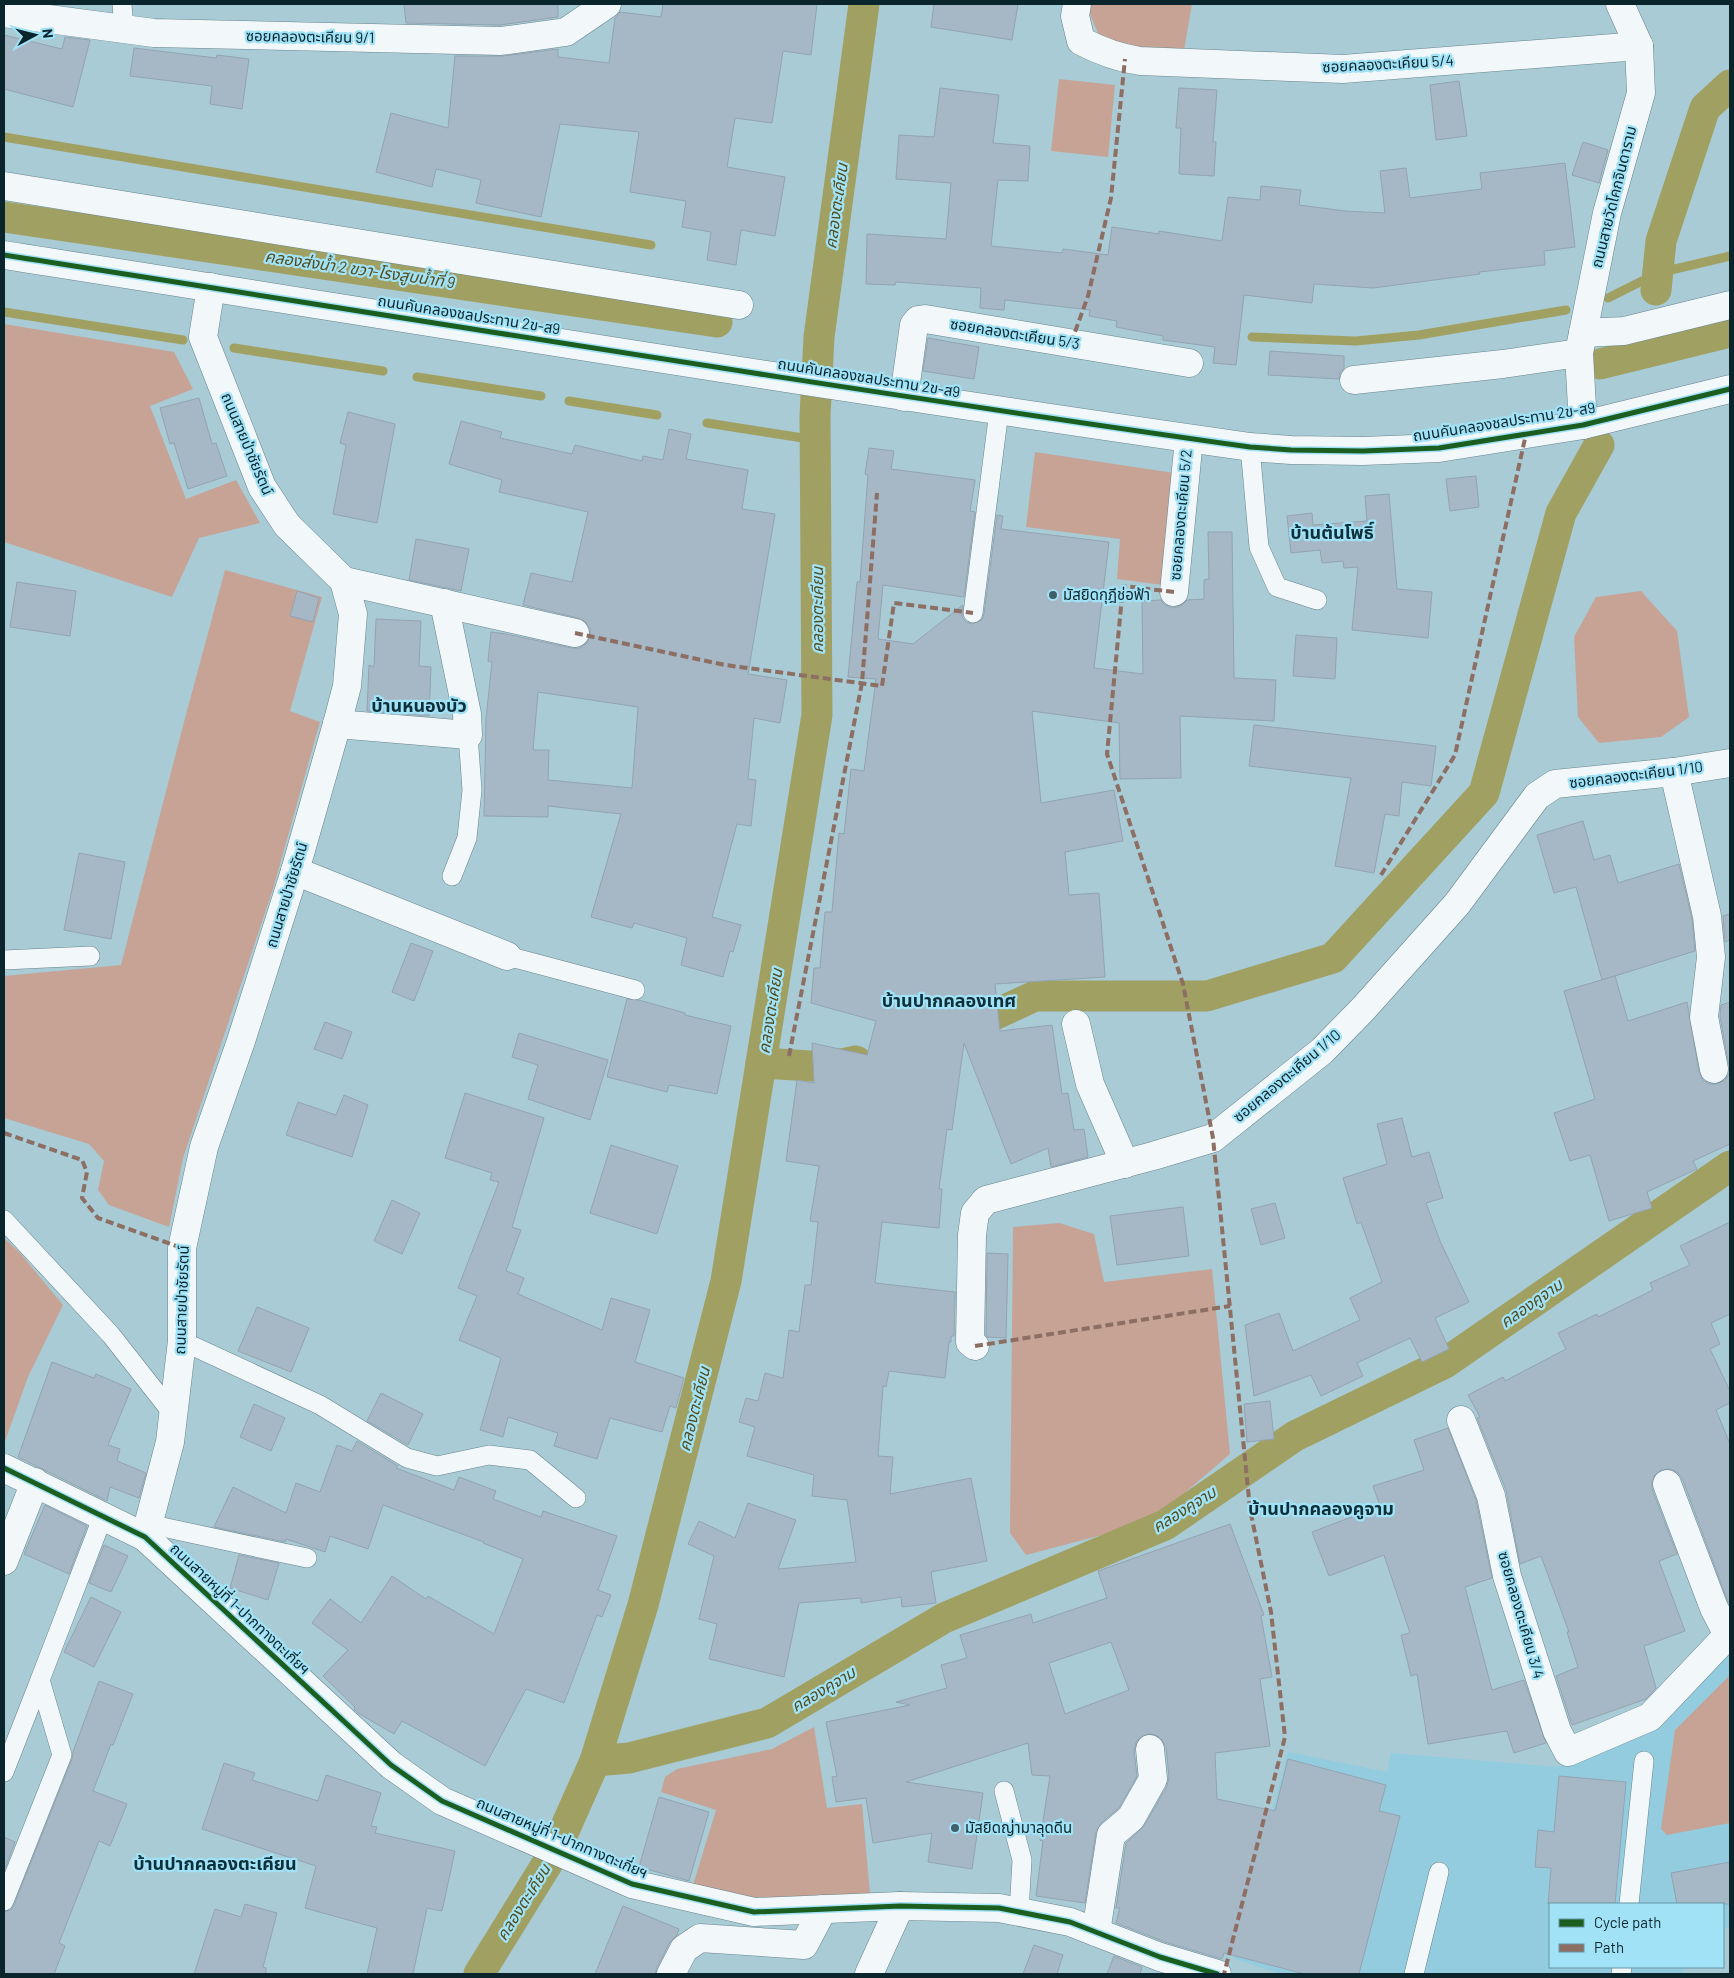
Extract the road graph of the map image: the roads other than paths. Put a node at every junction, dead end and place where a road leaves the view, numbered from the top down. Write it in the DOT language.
graph roads {
  1 [pos="607,4"];
  2 [pos="1076,4"];
  3 [pos="1620,4"];
  4 [pos="4,13"];
  5 [pos="123,17"];
  6 [pos="1639,46"];
  7 [pos="4,186"];
  8 [pos="4,255"];
  9 [pos="211,287"];
  10 [pos="739,305"];
  11 [pos="1730,305"];
  12 [pos="1581,343"];
  13 [pos="1189,363"];
  14 [pos="1354,380"];
  15 [pos="1730,389"];
  16 [pos="904,397"];
  17 [pos="999,411"];
  18 [pos="1583,425"];
  19 [pos="1189,439"];
  20 [pos="1250,447"];
  21 [pos="344,581"];
  22 [pos="1174,592"];
  23 [pos="1318,600"];
  24 [pos="444,603"];
  25 [pos="973,613"];
  26 [pos="575,633"];
  27 [pos="337,724"];
  28 [pos="468,735"];
  29 [pos="1730,763"];
  30 [pos="1674,772"];
  31 [pos="295,871"];
  32 [pos="452,876"];
  33 [pos="90,956"];
  34 [pos="507,956"];
  35 [pos="4,960"];
  36 [pos="635,990"];
  37 [pos="1076,1024"];
  38 [pos="1714,1070"];
  39 [pos="1125,1164"];
  40 [pos="4,1220"];
  41 [pos="182,1341"];
  42 [pos="975,1346"];
  43 [pos="173,1414"];
  44 [pos="1461,1420"];
  45 [pos="4,1468"];
  46 [pos="35,1482"];
  47 [pos="1667,1484"];
  48 [pos="576,1498"];
  49 [pos="103,1516"];
  50 [pos="147,1531"];
  51 [pos="307,1558"];
  52 [pos="4,1561"];
  53 [pos="1729,1634"];
  54 [pos="40,1680"];
  55 [pos="1150,1750"];
  56 [pos="1644,1761"];
  57 [pos="4,1772"];
  58 [pos="1004,1790"];
  59 [pos="1439,1872"];
  60 [pos="4,1901"];
  61 [pos="1629,1903"];
  62 [pos="900,1906"];
  63 [pos="823,1909"];
  64 [pos="1018,1912"];
  65 [pos="1096,1932"];
  66 [pos="1157,1965"];
  67 [pos="671,1974"];
  68 [pos="869,1974"];
  69 [pos="1217,1974"];
  70 [pos="1414,1974"];
  1 -- 5 [label="street, ซอยคลองตะเคียน 9/1"];
  2 -- 6 [label="street, ซอยคลองตะเคียน 5/4"];
  3 -- 6 [label="street, ถนนสายวัดโคกจินดาราม"];
  4 -- 5 [label="street, ซอยคลองตะเคียน 9/1"];
  6 -- 12 [label="street, ถนนสายวัดโคกจินดาราม"];
  7 -- 10 [label="street"];
  8 -- 9 [label="street, ถนนคันคลองชลประทาน 2ข-ส9"];
  9 -- 16 [label="street, ถนนคันคลองชลประทาน 2ข-ส9"];
  9 -- 21 [label="street, ถนนสายป่าชัยรัตน์"];
  11 -- 12 [label="street"];
  12 -- 14 [label="street"];
  12 -- 18 [label="street, ถนนสายวัดโคกจินดาราม"];
  13 -- 16 [label="street, ซอยคลองตะเคียน 5/3"];
  15 -- 18 [label="street, ถนนคันคลองชลประทาน 2ข-ส9"];
  16 -- 17 [label="street, ถนนคันคลองชลประทาน 2ข-ส9"];
  17 -- 19 [label="street, ถนนคันคลองชลประทาน 2ข-ส9"];
  17 -- 25 [label="lane"];
  18 -- 20 [label="street, ถนนคันคลองชลประทาน 2ข-ส9"];
  19 -- 20 [label="street, ถนนคันคลองชลประทาน 2ข-ส9"];
  19 -- 22 [label="street, ซอยคลองตะเคียน 5/2"];
  20 -- 23 [label="lane"];
  21 -- 24 [label="street"];
  21 -- 27 [label="street, ถนนสายป่าชัยรัตน์"];
  24 -- 26 [label="street"];
  24 -- 28 [label="street"];
  27 -- 28 [label="street"];
  27 -- 31 [label="street, ถนนสายป่าชัยรัตน์"];
  28 -- 32 [label="lane"];
  29 -- 30 [label="street, ซอยคลองตะเคียน 1/10"];
  30 -- 38 [label="street"];
  30 -- 39 [label="street, ซอยคลองตะเคียน 1/10"];
  31 -- 34 [label="street"];
  31 -- 41 [label="street, ถนนสายป่าชัยรัตน์"];
  33 -- 35 [label="lane"];
  34 -- 36 [label="lane"];
  37 -- 39 [label="street"];
  39 -- 42 [label="street, ซอยคลองตะเคียน 1/10"];
  40 -- 43 [label="lane"];
  41 -- 43 [label="street, ถนนสายป่าชัยรัตน์"];
  41 -- 48 [label="lane"];
  43 -- 50 [label="street, ถนนสายป่าชัยรัตน์"];
  44 -- 53 [label="street, ซอยคลองตะเคียน 3/4"];
  45 -- 46 [label="street, ถนนสายหมู่ที่ 1-ปากทางตะเกี่ยฯ"];
  46 -- 49 [label="street, ถนนสายหมู่ที่ 1-ปากทางตะเกี่ยฯ"];
  46 -- 52 [label="street"];
  47 -- 53 [label="street"];
  49 -- 50 [label="street, ถนนสายหมู่ที่ 1-ปากทางตะเกี่ยฯ"];
  49 -- 54 [label="lane"];
  50 -- 51 [label="lane"];
  50 -- 63 [label="street, ถนนสายหมู่ที่ 1-ปากทางตะเกี่ยฯ"];
  54 -- 57 [label="lane"];
  54 -- 60 [label="lane"];
  55 -- 65 [label="street"];
  56 -- 61 [label="lane"];
  58 -- 64 [label="lane"];
  59 -- 70 [label="lane"];
  62 -- 63 [label="street, ถนนสายหมู่ที่ 1-ปากทางตะเกี่ยฯ"];
  62 -- 64 [label="street, ถนนสายหมู่ที่ 1-ปากทางตะเกี่ยฯ"];
  62 -- 68 [label="street"];
  63 -- 67 [label="street"];
  64 -- 65 [label="street, ถนนสายหมู่ที่ 1-ปากทางตะเกี่ยฯ"];
  65 -- 66 [label="street, ถนนสายหมู่ที่ 1-ปากทางตะเกี่ยฯ"];
  66 -- 69 [label="street, ถนนสายหมู่ที่ 1-ปากทางตะเกี่ยฯ"];
}
